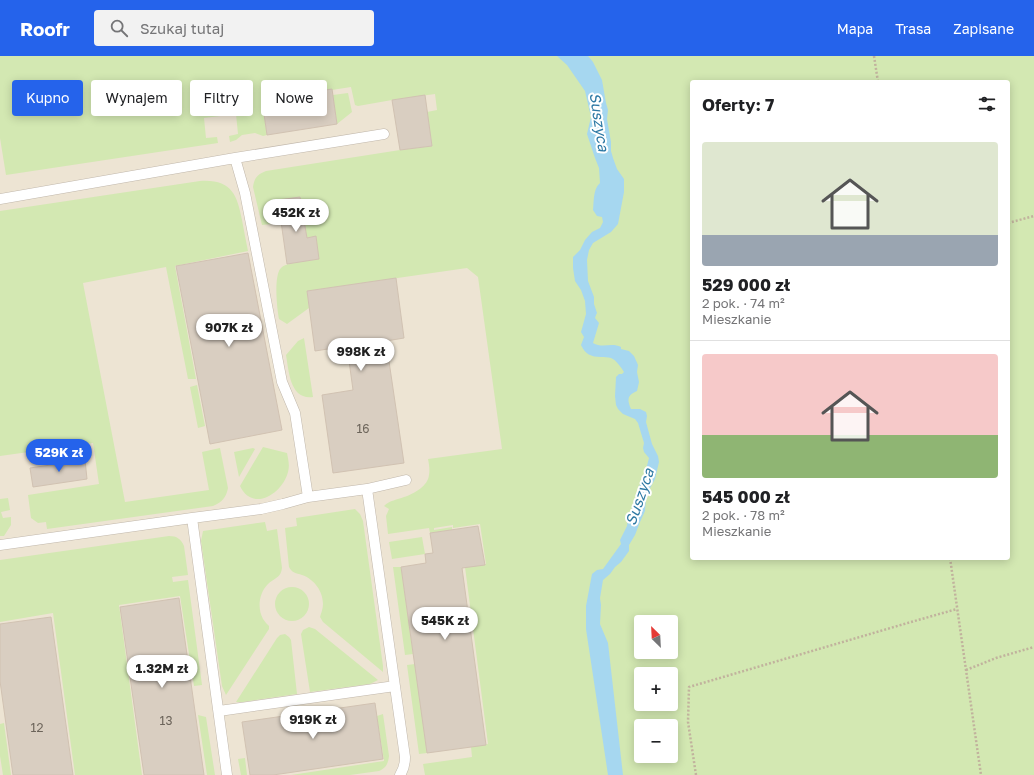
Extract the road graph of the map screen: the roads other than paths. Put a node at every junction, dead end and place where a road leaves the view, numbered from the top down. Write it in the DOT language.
graph roads {
  1 [pos="384,134"];
  2 [pos="235,158"];
  3 [pos="0,199"];
  4 [pos="406,480"];
  5 [pos="367,489"];
  6 [pos="308,497"];
  7 [pos="192,518"];
  8 [pos="0,545"];
  9 [pos="395,686"];
  10 [pos="218,711"];
  11 [pos="227,775"];
  12 [pos="400,775"];
  1 -- 2 [label="lane"];
  2 -- 3 [label="lane"];
  2 -- 6 [label="lane"];
  4 -- 5 [label="lane"];
  5 -- 6 [label="lane"];
  5 -- 9 [label="lane"];
  6 -- 7 [label="lane"];
  7 -- 8 [label="lane"];
  7 -- 10 [label="lane"];
  9 -- 10 [label="lane"];
  9 -- 12 [label="lane"];
  10 -- 11 [label="lane"];
}
